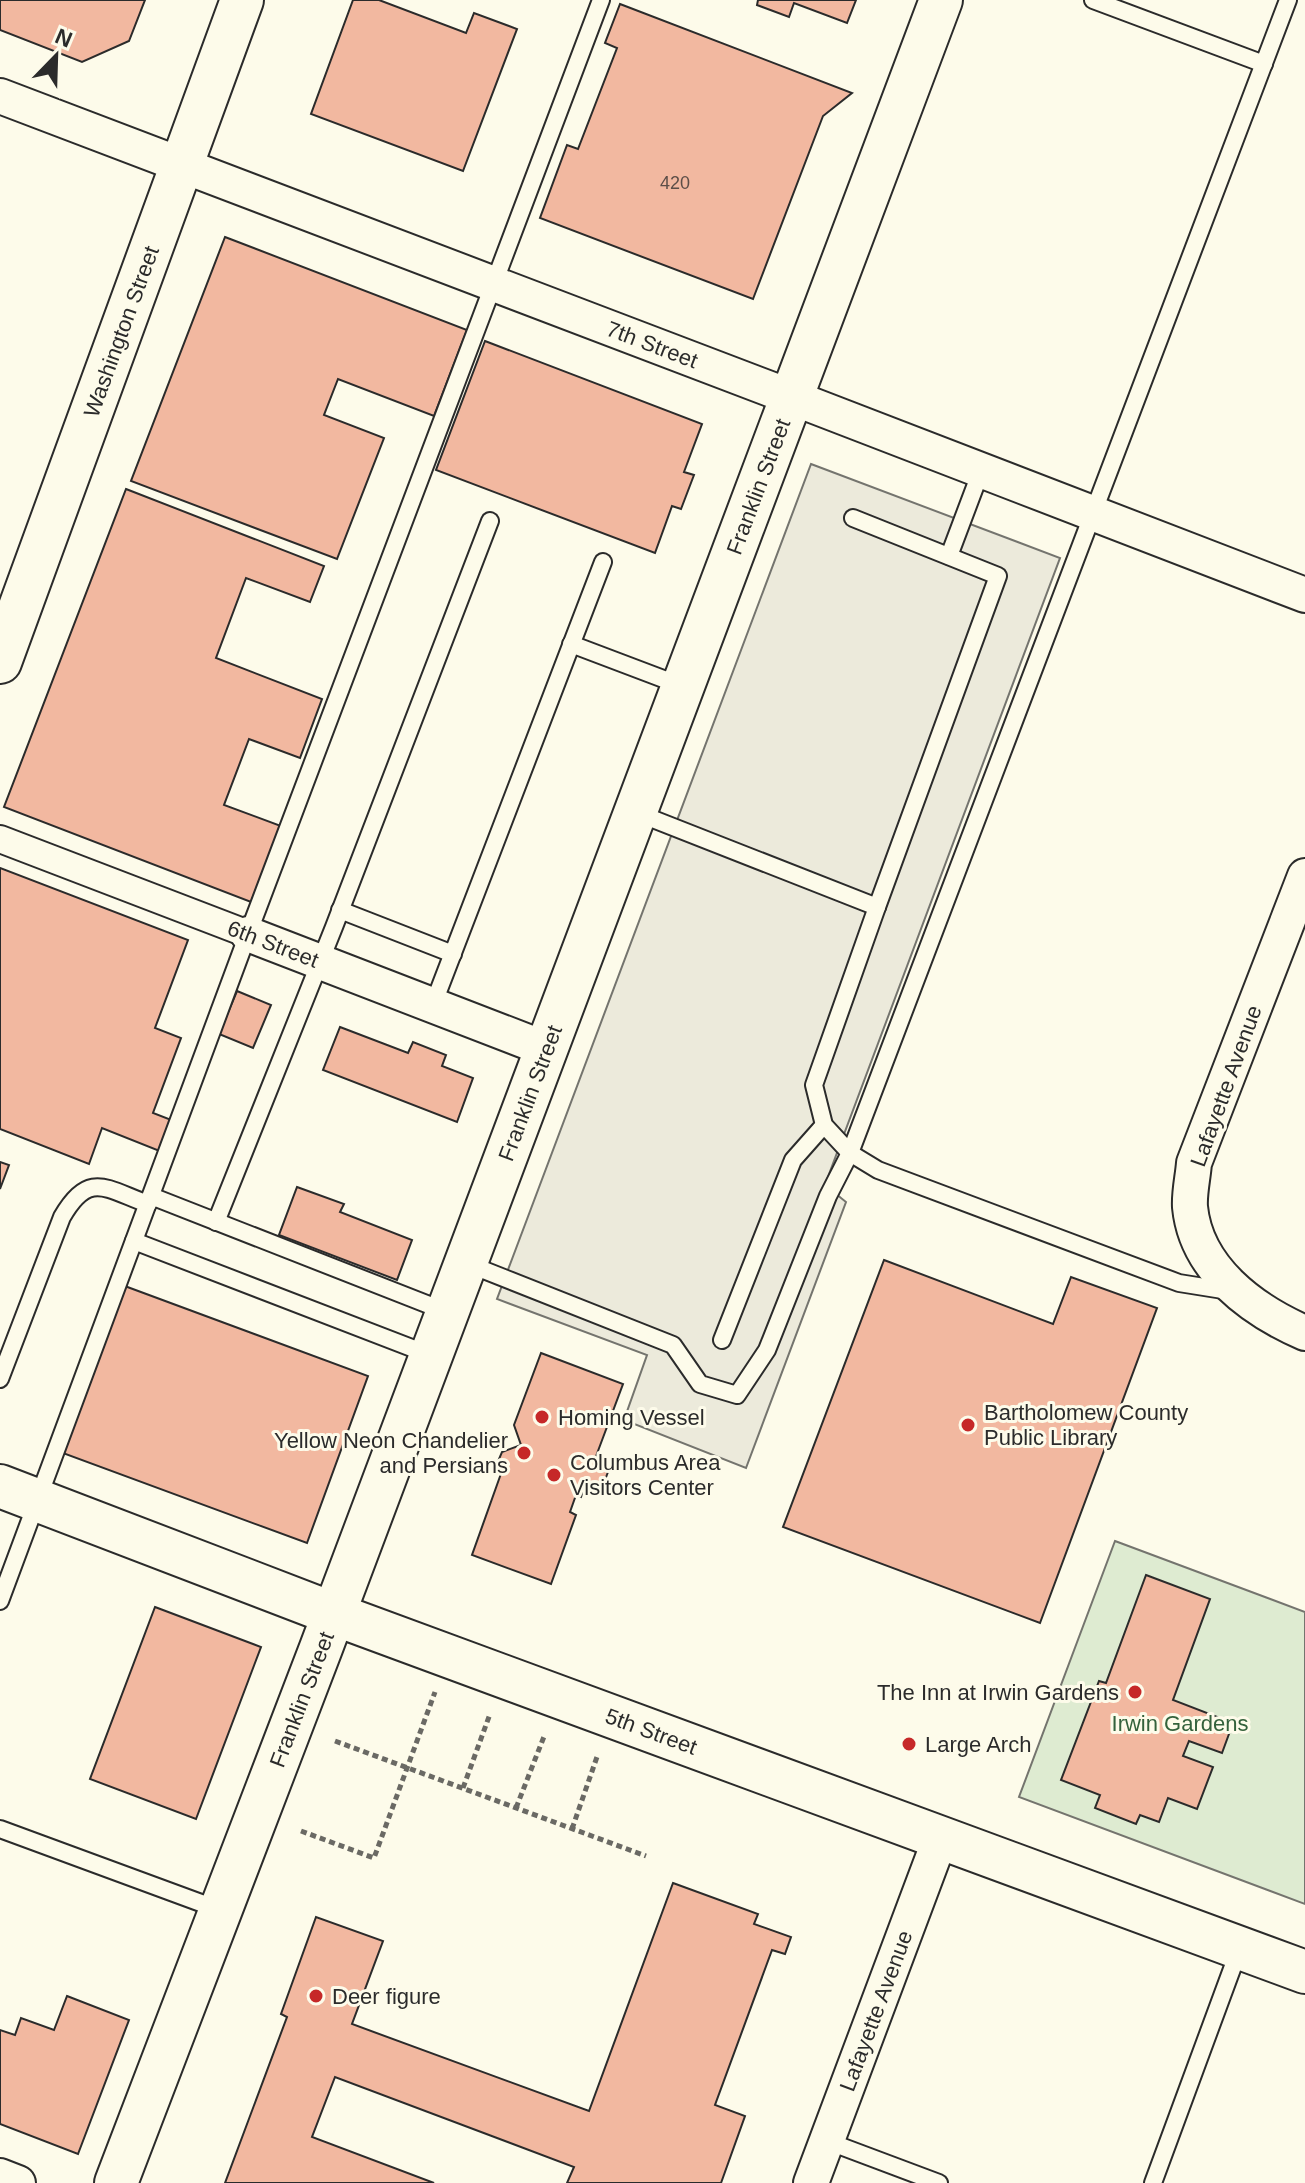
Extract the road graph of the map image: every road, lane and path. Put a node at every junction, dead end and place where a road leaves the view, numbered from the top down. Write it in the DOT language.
graph roads {
  1 [pos="242,0"];
  2 [pos="601,0"];
  3 [pos="941,0"];
  4 [pos="1093,0"];
  5 [pos="1288,0"];
  6 [pos="1264,64"];
  7 [pos="0,96"];
  8 [pos="180,165"];
  9 [pos="493,284"];
  10 [pos="791,397"];
  11 [pos="981,471"];
  12 [pos="1092,513"];
  13 [pos="853,518"];
  14 [pos="490,521"];
  15 [pos="949,556"];
  16 [pos="603,562"];
  17 [pos="1305,595"];
  18 [pos="571,644"];
  19 [pos="0,662"];
  20 [pos="683,686"];
  21 [pos="635,812"];
  22 [pos="0,839"];
  23 [pos="1305,876"];
  24 [pos="877,907"];
  25 [pos="340,910"];
  26 [pos="248,934"];
  27 [pos="453,954"];
  28 [pos="320,962"];
  29 [pos="433,1005"];
  30 [pos="546,1049"];
  31 [pos="824,1125"];
  32 [pos="850,1153"];
  33 [pos="149,1200"];
  34 [pos="216,1222"];
  35 [pos="134,1241"];
  36 [pos="466,1263"];
  37 [pos="1235,1292"];
  38 [pos="447,1312"];
  39 [pos="1305,1333"];
  40 [pos="722,1340"];
  41 [pos="432,1355"];
  42 [pos="0,1379"];
  43 [pos="19,1494"];
  44 [pos="0,1601"];
  45 [pos="334,1614"];
  46 [pos="436,1690"];
  47 [pos="492,1710"];
  48 [pos="547,1730"];
  49 [pos="335,1741"];
  50 [pos="600,1750"];
  51 [pos="407,1767"];
  52 [pos="463,1788"];
  53 [pos="516,1808"];
  54 [pos="0,1829"];
  55 [pos="572,1829"];
  56 [pos="301,1831"];
  57 [pos="940,1839"];
  58 [pos="646,1856"];
  59 [pos="221,1910"];
  60 [pos="1240,1948"];
  61 [pos="1305,1972"];
  62 [pos="827,2141"];
  63 [pos="0,2176"];
  64 [pos="18,2183"];
  65 [pos="116,2183"];
  66 [pos="811,2183"];
  67 [pos="939,2183"];
  68 [pos="1153,2183"];
  1 -- 8 [label="street, Washington Street"];
  2 -- 9 [label="lane"];
  3 -- 10 [label="street, Franklin Street"];
  4 -- 6 [label="lane"];
  5 -- 6 [label="lane"];
  6 -- 12 [label="lane"];
  7 -- 8 [label="street, 7th Street"];
  8 -- 9 [label="street, 7th Street"];
  8 -- 19 [label="street, Washington Street"];
  9 -- 10 [label="street, 7th Street"];
  9 -- 26 [label="lane"];
  10 -- 11 [label="street, 7th Street"];
  10 -- 20 [label="street, Franklin Street"];
  11 -- 12 [label="street, 7th Street"];
  11 -- 15 [label="lane"];
  12 -- 17 [label="street, 7th Street"];
  12 -- 32 [label="lane"];
  13 -- 15 [label="lane"];
  14 -- 25 [label="lane"];
  15 -- 24 [label="lane"];
  16 -- 18 [label="lane"];
  18 -- 20 [label="lane"];
  18 -- 27 [label="lane"];
  20 -- 21 [label="street, Franklin Street"];
  21 -- 24 [label="lane"];
  21 -- 30 [label="street, Franklin Street"];
  22 -- 26 [label="street, 6th Street"];
  23 -- 37 [label="street, Lafayette Avenue"];
  24 -- 31 [label="lane"];
  25 -- 27 [label="lane"];
  25 -- 28 [label="lane"];
  26 -- 28 [label="street, 6th Street"];
  26 -- 33 [label="lane"];
  27 -- 29 [label="lane"];
  28 -- 29 [label="street, 6th Street"];
  28 -- 34 [label="lane"];
  29 -- 30 [label="street, 6th Street"];
  30 -- 36 [label="street, Franklin Street"];
  31 -- 32 [label="lane"];
  31 -- 40 [label="lane"];
  32 -- 36 [label="lane"];
  32 -- 37 [label="lane"];
  33 -- 34 [label="lane"];
  33 -- 35 [label="lane"];
  33 -- 42 [label="lane"];
  34 -- 38 [label="lane"];
  35 -- 41 [label="lane"];
  35 -- 43 [label="lane"];
  36 -- 38 [label="street, Franklin Street"];
  37 -- 39 [label="street"];
  38 -- 41 [label="street, Franklin Street"];
  41 -- 45 [label="street, Franklin Street"];
  43 -- 44 [label="lane"];
  43 -- 45 [label="street, 5th Street"];
  45 -- 57 [label="street, 5th Street"];
  45 -- 59 [label="street, Franklin Street"];
  46 -- 51 [label="path"];
  47 -- 52 [label="path"];
  48 -- 53 [label="path"];
  49 -- 51 [label="path"];
  50 -- 55 [label="path"];
  51 -- 52 [label="path"];
  51 -- 56 [label="path"];
  52 -- 53 [label="path"];
  53 -- 55 [label="path"];
  54 -- 59 [label="lane"];
  55 -- 58 [label="path"];
  57 -- 60 [label="street, 5th Street"];
  57 -- 62 [label="street, Lafayette Avenue"];
  59 -- 65 [label="street, Franklin Street"];
  60 -- 61 [label="street, 5th Street"];
  60 -- 68 [label="lane"];
  62 -- 66 [label="street, Lafayette Avenue"];
  62 -- 67 [label="lane"];
  63 -- 64 [label="street"];
}
